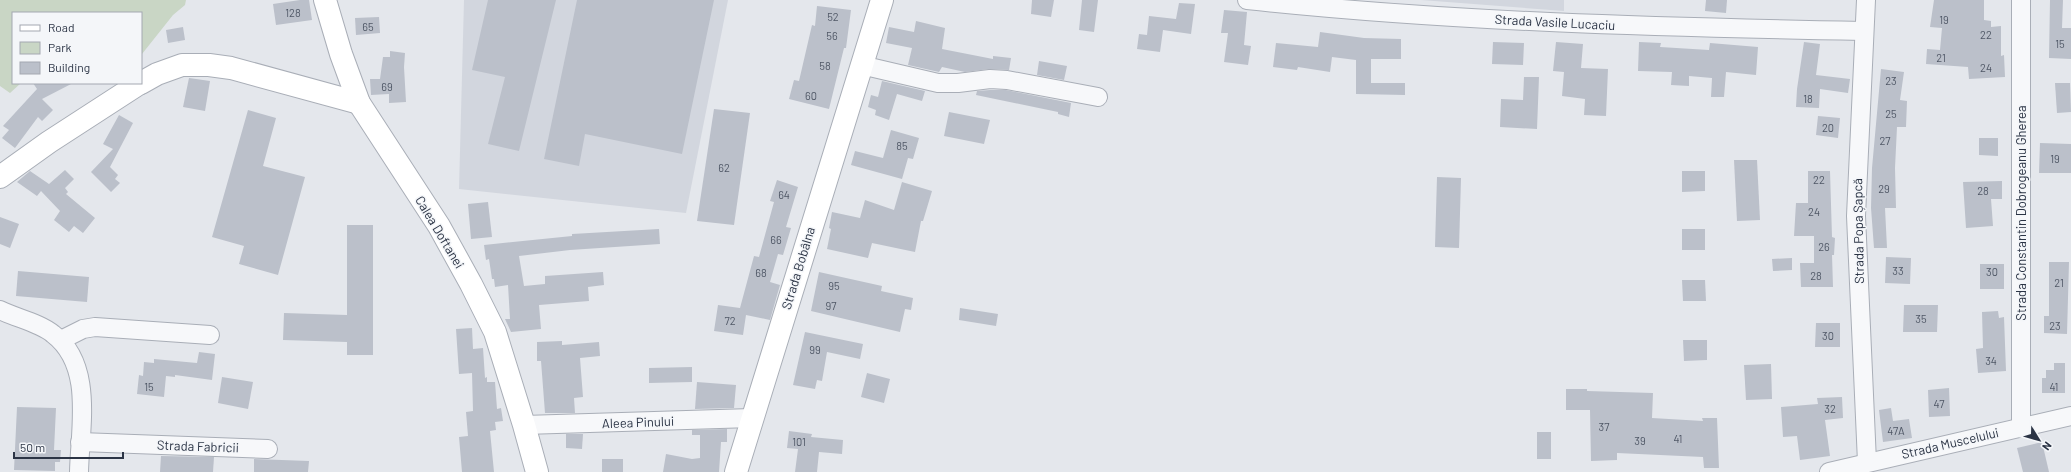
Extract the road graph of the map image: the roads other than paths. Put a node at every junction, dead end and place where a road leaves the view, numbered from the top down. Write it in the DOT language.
graph roads {
  1 [pos="325,0"];
  2 [pos="882,0"];
  3 [pos="1247,0"];
  4 [pos="1866,0"];
  5 [pos="2021,0"];
  6 [pos="1863,31"];
  7 [pos="861,65"];
  8 [pos="142,82"];
  9 [pos="139,84"];
  10 [pos="1098,97"];
  11 [pos="359,103"];
  12 [pos="0,177"];
  13 [pos="0,310"];
  14 [pos="210,335"];
  15 [pos="61,340"];
  16 [pos="2071,416"];
  17 [pos="752,418"];
  18 [pos="524,425"];
  19 [pos="2022,426"];
  20 [pos="80,442"];
  21 [pos="268,448"];
  22 [pos="1867,462"];
  23 [pos="1893,464"];
  24 [pos="79,472"];
  25 [pos="537,472"];
  26 [pos="736,472"];
  27 [pos="1829,472"];
  1 -- 11 [label="main road, Calea Doftanei"];
  2 -- 7 [label="main road, Strada Bobâlna"];
  3 -- 6 [label="street, Strada Vasile Lucaciu"];
  4 -- 6 [label="street, Strada Popa Șapcă"];
  5 -- 19 [label="street, Strada Constantin Dobrogeanu Gherea"];
  6 -- 22 [label="street, Strada Popa Șapcă"];
  7 -- 10 [label="street"];
  7 -- 17 [label="main road, Strada Bobâlna"];
  8 -- 11 [label="main road"];
  9 -- 12 [label="main road"];
  11 -- 18 [label="main road, Calea Doftanei"];
  13 -- 15 [label="street"];
  14 -- 15 [label="street"];
  15 -- 20 [label="street"];
  16 -- 19 [label="street, Strada Muscelului"];
  17 -- 18 [label="street, Aleea Pinului"];
  17 -- 26 [label="main road, Strada Bobâlna"];
  18 -- 25 [label="main road, Calea Doftanei"];
  19 -- 23 [label="street, Strada Muscelului"];
  20 -- 21 [label="street, Strada Fabricii"];
  20 -- 24 [label="street"];
  22 -- 23 [label="street, Strada Muscelului"];
  22 -- 27 [label="street, Strada Muscelului"];
}
